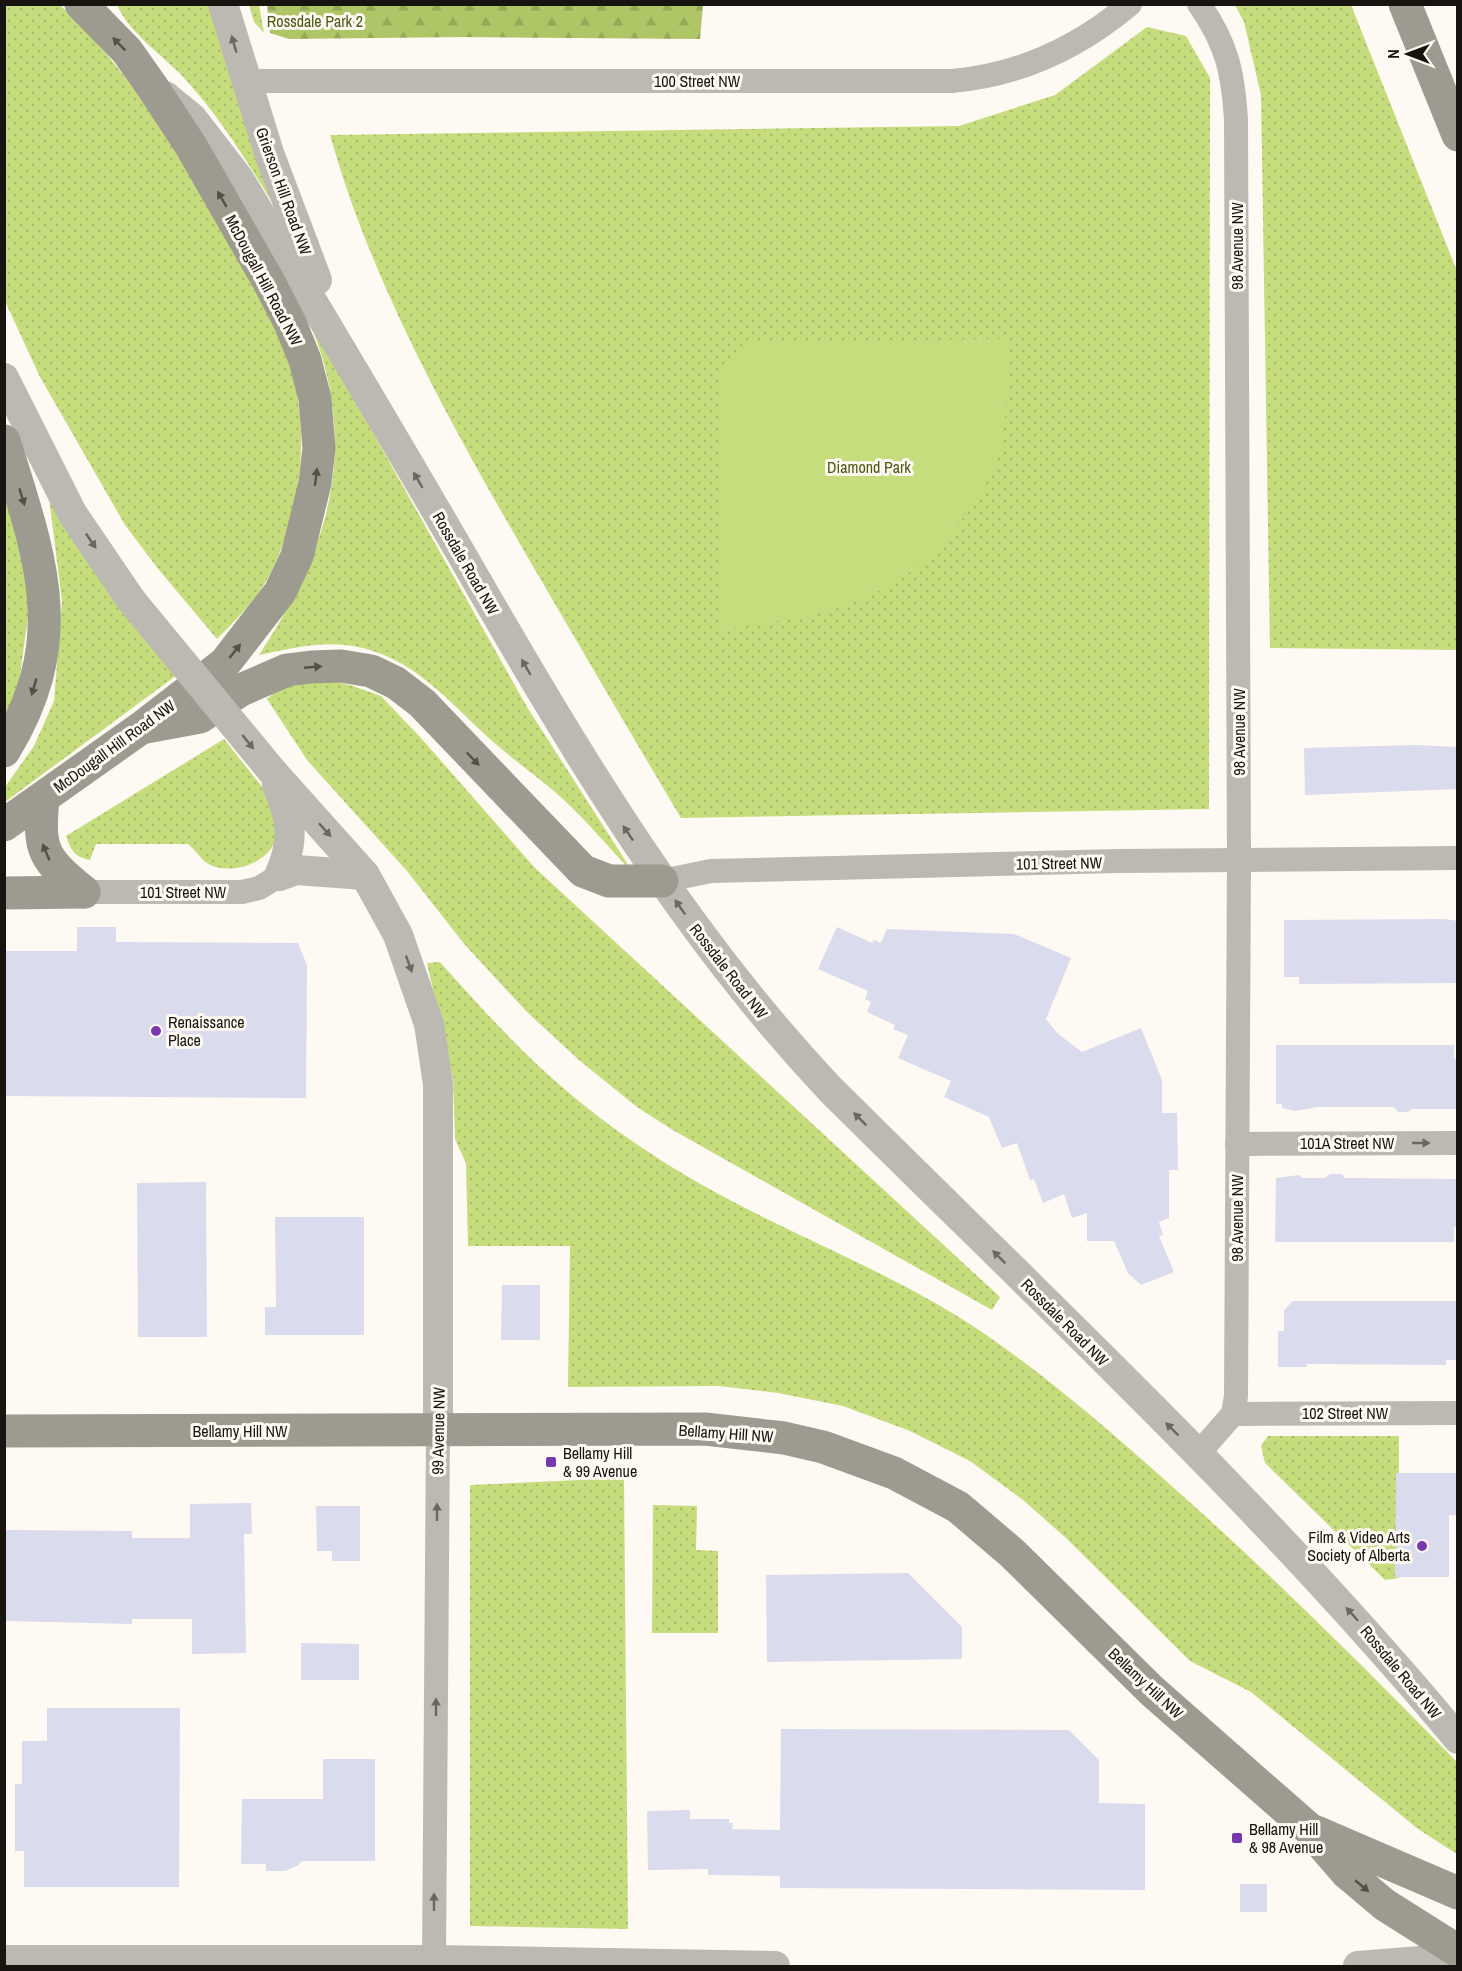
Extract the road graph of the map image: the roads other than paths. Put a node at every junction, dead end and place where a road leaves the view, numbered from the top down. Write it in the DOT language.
graph roads {
  1 [pos="81,4"];
  2 [pos="223,4"];
  3 [pos="1130,4"];
  4 [pos="1199,4"];
  5 [pos="1405,4"];
  6 [pos="245,81"];
  7 [pos="153,88"];
  8 [pos="1455,130"];
  9 [pos="357,374"];
  10 [pos="4,378"];
  11 [pos="4,441"];
  12 [pos="141,728"];
  13 [pos="4,752"];
  14 [pos="272,771"];
  15 [pos="43,798"];
  16 [pos="4,825"];
  17 [pos="1458,858"];
  18 [pos="1239,861"];
  19 [pos="365,875"];
  20 [pos="279,876"];
  21 [pos="662,881"];
  22 [pos="4,892"];
  23 [pos="84,892"];
  24 [pos="1458,1143"];
  25 [pos="1237,1144"];
  26 [pos="1458,1413"];
  27 [pos="1233,1414"];
  28 [pos="4,1431"];
  29 [pos="438,1431"];
  30 [pos="1198,1454"];
  31 [pos="1458,1738"];
  32 [pos="1308,1828"];
  33 [pos="1458,1893"];
  34 [pos="1458,1951"];
  35 [pos="1458,1958"];
  36 [pos="4,1960"];
  37 [pos="434,1960"];
  38 [pos="775,1966"];
  39 [pos="1358,1966"];
  7 -- 1 [label="main road, McDougall Hill Road NW, one-way"];
  6 -- 2 [label="street, Grierson Hill Road NW, one-way"];
  3 -- 6 [label="street, 100 Street NW"];
  4 -- 18 [label="street, 98 Avenue NW"];
  5 -- 8 [label="main road"];
  6 -- 9 [label="street, Grierson Hill Road NW"];
  7 -- 9 [label="street, Rossdale Road NW"];
  12 -- 7 [label="main road, McDougall Hill Road NW, one-way"];
  21 -- 9 [label="street, Rossdale Road NW, one-way"];
  10 -- 14 [label="street, one-way, bridge"];
  11 -- 13 [label="main road, one-way"];
  12 -- 15 [label="main road, McDougall Hill Road NW"];
  12 -- 21 [label="main road, one-way"];
  14 -- 19 [label="street, one-way"];
  14 -- 20 [label="street"];
  15 -- 16 [label="main road, McDougall Hill Road NW"];
  23 -- 15 [label="main road, one-way"];
  17 -- 18 [label="street, 101 Street NW"];
  18 -- 21 [label="street, 101 Street NW"];
  18 -- 25 [label="street, 98 Avenue NW"];
  19 -- 20 [label="street"];
  19 -- 29 [label="street, 99 Avenue NW, one-way"];
  20 -- 23 [label="street, 101 Street NW"];
  30 -- 21 [label="street, Rossdale Road NW, one-way"];
  22 -- 23 [label="main road"];
  25 -- 24 [label="street, 101A Street NW, one-way"];
  25 -- 27 [label="street, 98 Avenue NW"];
  26 -- 27 [label="street, 102 Street NW"];
  27 -- 30 [label="street"];
  28 -- 29 [label="main road, Bellamy Hill NW"];
  29 -- 32 [label="main road, Bellamy Hill NW"];
  37 -- 29 [label="street, 99 Avenue NW, one-way"];
  31 -- 30 [label="street, Rossdale Road NW, one-way"];
  32 -- 33 [label="main road, Bellamy Hill NW"];
  32 -- 34 [label="main road, Bellamy Hill NW, one-way"];
  35 -- 39 [label="street"];
  36 -- 37 [label="street"];
  37 -- 38 [label="street"];
}
